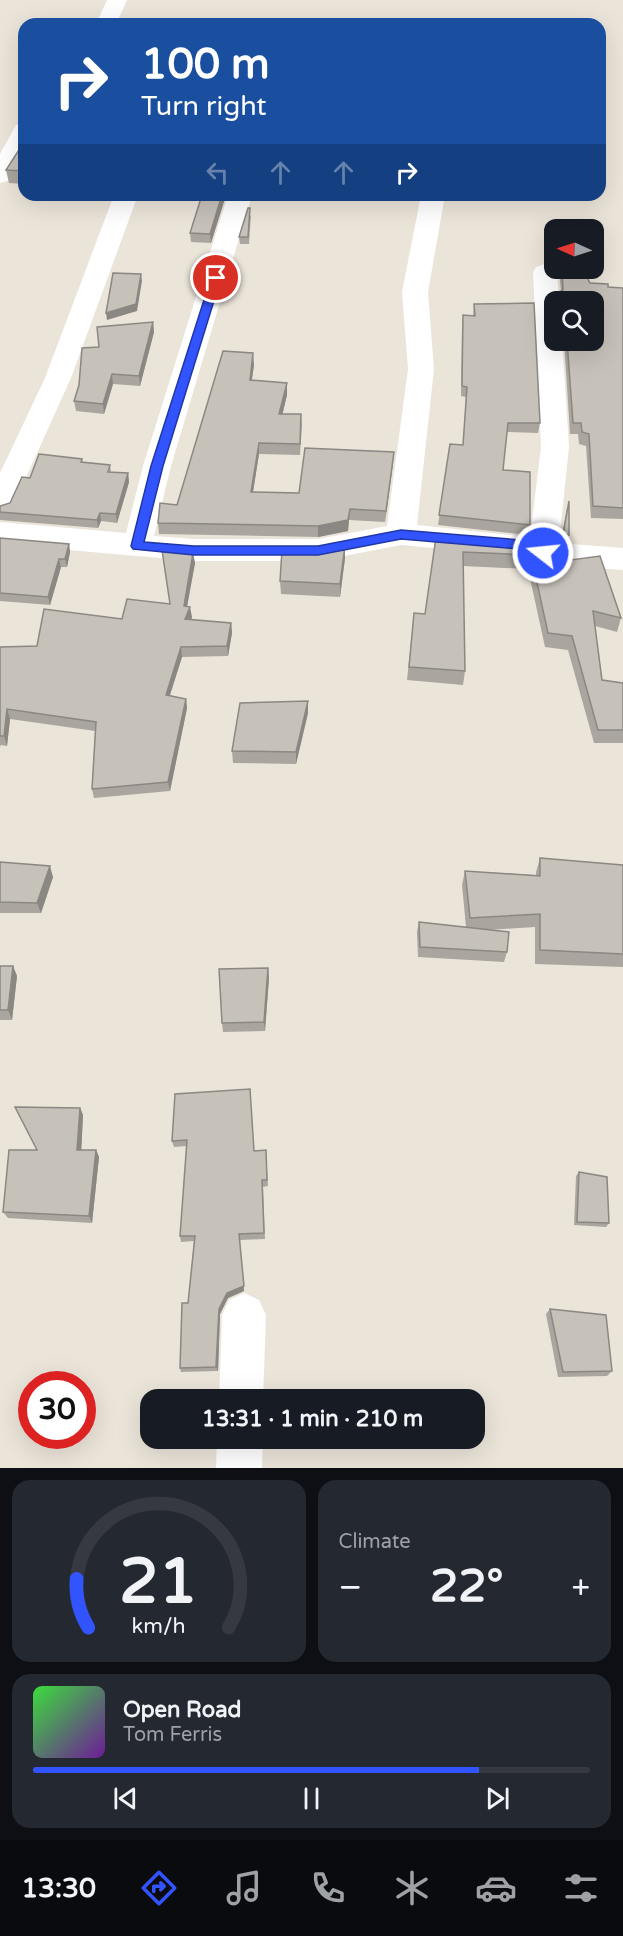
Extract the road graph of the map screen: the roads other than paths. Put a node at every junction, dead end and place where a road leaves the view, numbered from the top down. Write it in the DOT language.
graph roads {
  1 [pos="117,0"];
  2 [pos="109,18"];
  3 [pos="18,142"];
  4 [pos="0,177"];
  5 [pos="124,201"];
  6 [pos="238,201"];
  7 [pos="432,201"];
  8 [pos="545,279"];
  9 [pos="0,504"];
  10 [pos="0,533"];
  11 [pos="401,534"];
  12 [pos="137,546"];
  13 [pos="543,553"];
  14 [pos="623,559"];
  15 [pos="244,1315"];
  16 [pos="242,1389"];
  17 [pos="240,1449"];
  18 [pos="239,1468"];
  1 -- 2 [label="street"];
  3 -- 4 [label="street"];
  5 -- 9 [label="street"];
  6 -- 12 [label="street"];
  7 -- 11 [label="street"];
  8 -- 13 [label="street"];
  10 -- 12 [label="street"];
  11 -- 12 [label="street"];
  11 -- 13 [label="street"];
  13 -- 14 [label="street"];
  15 -- 16 [label="street"];
  17 -- 18 [label="street"];
}
